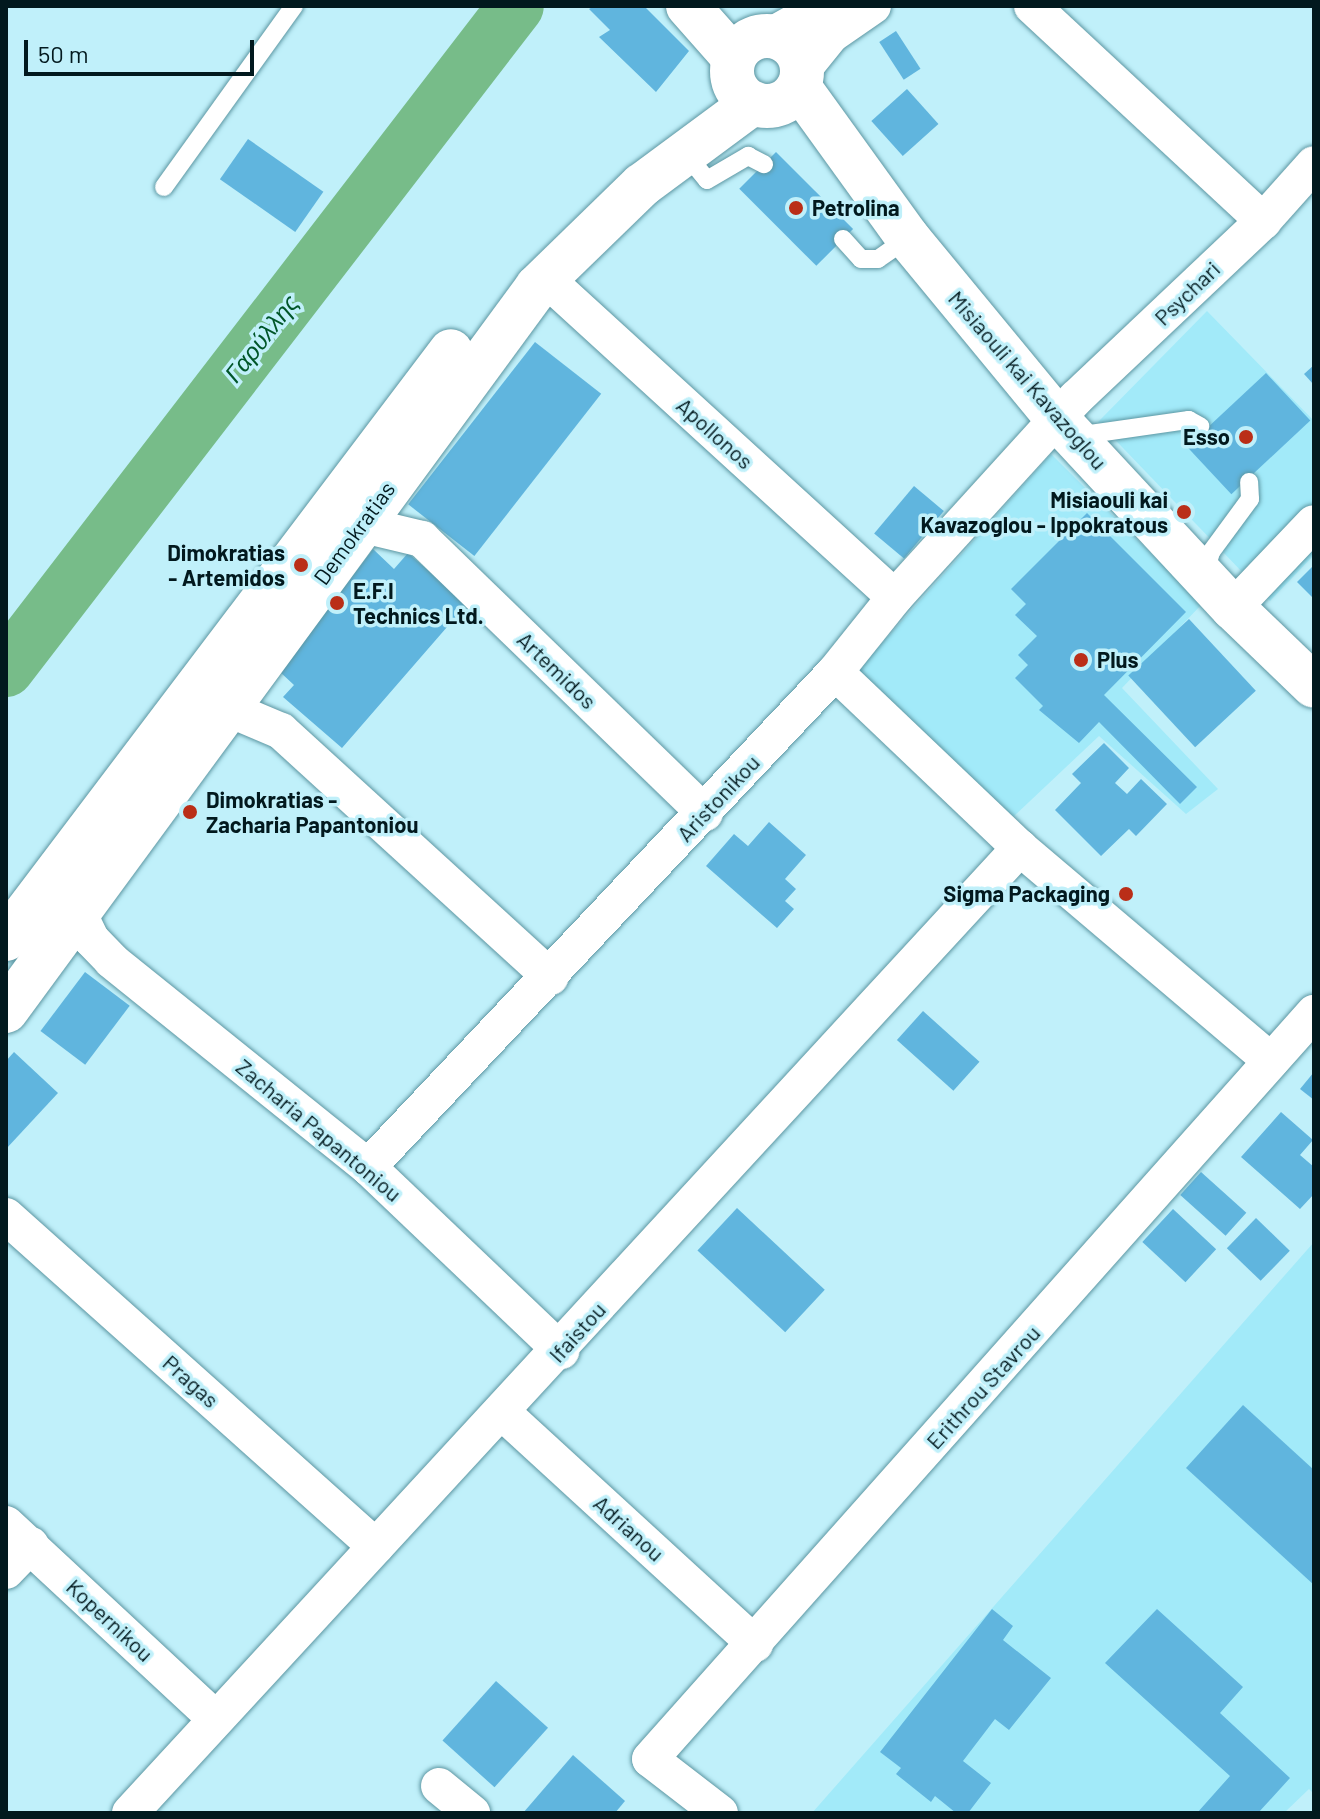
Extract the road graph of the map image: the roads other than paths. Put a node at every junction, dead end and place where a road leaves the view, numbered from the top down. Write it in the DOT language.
graph roads {
  1 [pos="294,6"];
  2 [pos="688,6"];
  3 [pos="716,6"];
  4 [pos="824,6"];
  5 [pos="873,6"];
  6 [pos="1032,6"];
  7 [pos="767,72"];
  8 [pos="686,154"];
  9 [pos="764,164"];
  10 [pos="1314,164"];
  11 [pos="164,187"];
  12 [pos="1263,221"];
  13 [pos="908,238"];
  14 [pos="843,239"];
  15 [pos="562,279"];
  16 [pos="1200,426"];
  17 [pos="1066,428"];
  18 [pos="1249,482"];
  19 [pos="1314,523"];
  20 [pos="359,524"];
  21 [pos="1218,593"];
  22 [pos="895,597"];
  23 [pos="835,672"];
  24 [pos="1314,686"];
  25 [pos="229,709"];
  26 [pos="705,813"];
  27 [pos="1020,848"];
  28 [pos="78,912"];
  29 [pos="6,939"];
  30 [pos="550,977"];
  31 [pos="6,1011"];
  32 [pos="1314,1013"];
  33 [pos="1271,1061"];
  34 [pos="368,1167"];
  35 [pos="6,1216"];
  36 [pos="561,1351"];
  37 [pos="503,1413"];
  38 [pos="18,1534"];
  39 [pos="376,1547"];
  40 [pos="6,1571"];
  41 [pos="755,1644"];
  42 [pos="214,1717"];
  43 [pos="439,1786"];
  44 [pos="130,1813"];
  45 [pos="472,1813"];
  46 [pos="720,1813"];
  1 -- 11 [label="lane"];
  2 -- 7 [label="street, Misiaouli kai Kavazoglou"];
  3 -- 7 [label="street, Misiaouli kai Kavazoglou"];
  4 -- 7 [label="street"];
  5 -- 7 [label="street"];
  6 -- 12 [label="street"];
  7 -- 8 [label="street, Demokratias"];
  7 -- 13 [label="street, Misiaouli kai Kavazoglou"];
  7 -- 29 [label="street, Demokratias"];
  8 -- 9 [label="lane"];
  8 -- 15 [label="street, Demokratias"];
  10 -- 12 [label="street, Psychari"];
  12 -- 17 [label="street, Psychari"];
  13 -- 14 [label="lane"];
  13 -- 17 [label="street, Misiaouli kai Kavazoglou"];
  15 -- 20 [label="street, Demokratias"];
  15 -- 22 [label="street, Apollonos"];
  16 -- 17 [label="lane"];
  17 -- 21 [label="street, Misiaouli kai Kavazoglou"];
  17 -- 22 [label="street, Aristonikou"];
  18 -- 21 [label="lane"];
  19 -- 21 [label="street"];
  20 -- 25 [label="street, Demokratias"];
  20 -- 26 [label="street, Artemidos"];
  21 -- 24 [label="street, Misiaouli kai Kavazoglou"];
  22 -- 23 [label="street, Aristonikou"];
  23 -- 26 [label="street, Aristonikou"];
  23 -- 27 [label="street"];
  25 -- 28 [label="street, Demokratias"];
  25 -- 30 [label="street"];
  26 -- 30 [label="street, Aristonikou"];
  27 -- 33 [label="street"];
  27 -- 36 [label="street, Ifaistou"];
  28 -- 31 [label="street, Demokratias"];
  28 -- 34 [label="street, Zacharia Papantoniou"];
  30 -- 34 [label="street, Aristonikou"];
  32 -- 33 [label="street, Erithrou Stavrou"];
  33 -- 41 [label="street, Erithrou Stavrou"];
  34 -- 36 [label="street, Zacharia Papantoniou"];
  35 -- 39 [label="street, Pragas"];
  36 -- 37 [label="street, Ifaistou"];
  37 -- 39 [label="street, Ifaistou"];
  37 -- 41 [label="street, Adrianou"];
  38 -- 40 [label="street"];
  38 -- 42 [label="street, Kopernikou"];
  39 -- 42 [label="street, Ifaistou"];
  41 -- 46 [label="street, Erithrou Stavrou"];
  42 -- 44 [label="street, Ifaistou"];
  43 -- 45 [label="street"];
}
